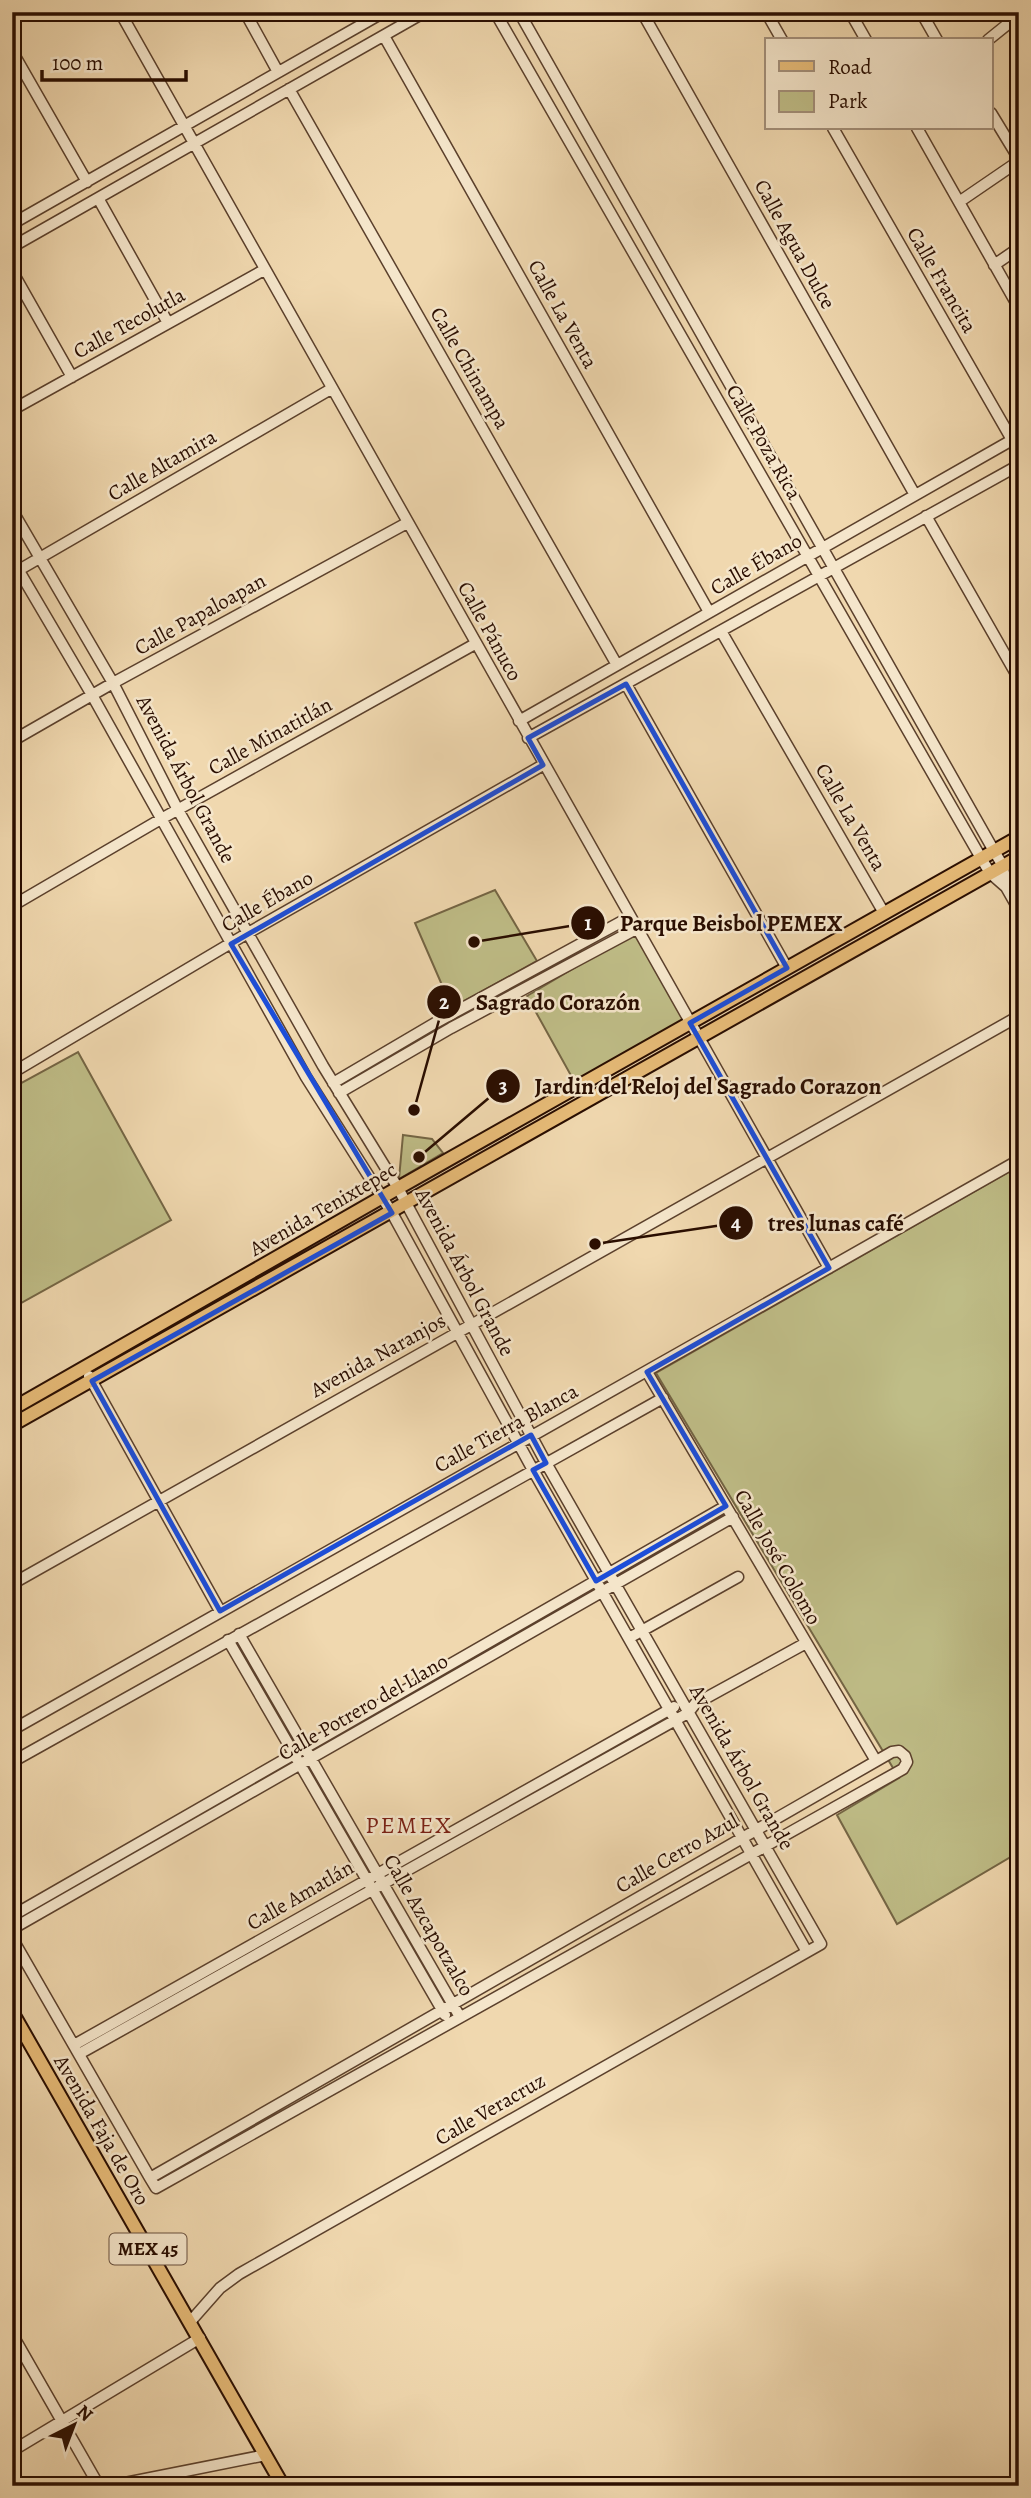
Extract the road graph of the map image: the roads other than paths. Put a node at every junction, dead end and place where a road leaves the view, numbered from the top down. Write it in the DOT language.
graph roads {
  1 [pos="120,12"];
  2 [pos="245,12"];
  3 [pos="384,12"];
  4 [pos="425,12"];
  5 [pos="495,12"];
  6 [pos="519,12"];
  7 [pos="642,12"];
  8 [pos="766,12"];
  9 [pos="850,12"];
  10 [pos="921,12"];
  11 [pos="1018,14"];
  12 [pos="372,15"];
  13 [pos="384,36"];
  14 [pos="781,38"];
  15 [pos="865,38"];
  16 [pos="936,38"];
  17 [pos="990,38"];
  18 [pos="12,51"];
  19 [pos="278,72"];
  20 [pos="289,89"];
  21 [pos="992,115"];
  22 [pos="184,126"];
  23 [pos="834,130"];
  24 [pos="917,130"];
  25 [pos="194,143"];
  26 [pos="1019,160"];
  27 [pos="87,182"];
  28 [pos="98,198"];
  29 [pos="959,202"];
  30 [pos="12,223"];
  31 [pos="646,236"];
  32 [pos="627,243"];
  33 [pos="12,247"];
  34 [pos="1019,248"];
  35 [pos="994,265"];
  36 [pos="264,270"];
  37 [pos="665,270"];
  38 [pos="12,271"];
  39 [pos="648,278"];
  40 [pos="1019,308"];
  41 [pos="168,323"];
  42 [pos="72,377"];
  43 [pos="331,389"];
  44 [pos="12,410"];
  45 [pos="1012,440"];
  46 [pos="1019,452"];
  47 [pos="1019,465"];
  48 [pos="915,495"];
  49 [pos="12,510"];
  50 [pos="926,516"];
  51 [pos="407,523"];
  52 [pos="823,548"];
  53 [pos="807,556"];
  54 [pos="40,558"];
  55 [pos="12,559"];
  56 [pos="834,568"];
  57 [pos="15,572"];
  58 [pos="819,576"];
  59 [pos="709,612"];
  60 [pos="721,631"];
  61 [pos="475,644"];
  62 [pos="617,665"];
  63 [pos="1019,679"];
  64 [pos="113,683"];
  65 [pos="626,684"];
  66 [pos="92,695"];
  67 [pos="519,721"];
  68 [pos="528,738"];
  69 [pos="12,741"];
  70 [pos="543,765"];
  71 [pos="178,810"];
  72 [pos="161,819"];
  73 [pos="1019,837"];
  74 [pos="995,851"];
  75 [pos="1019,857"];
  76 [pos="981,858"];
  77 [pos="1003,866"];
  78 [pos="990,873"];
  79 [pos="1006,887"];
  80 [pos="12,906"];
  81 [pos="1019,910"];
  82 [pos="884,913"];
  83 [pos="630,918"];
  84 [pos="636,929"];
  85 [pos="248,933"];
  86 [pos="231,944"];
  87 [pos="787,968"];
  88 [pos="1019,1016"];
  89 [pos="690,1023"];
  90 [pos="698,1038"];
  91 [pos="12,1073"];
  92 [pos="333,1083"];
  93 [pos="339,1093"];
  94 [pos="766,1158"];
  95 [pos="1019,1160"];
  96 [pos="398,1188"];
  97 [pos="382,1197"];
  98 [pos="407,1204"];
  99 [pos="392,1213"];
  100 [pos="829,1268"];
  101 [pos="236,1280"];
  102 [pos="245,1295"];
  103 [pos="471,1324"];
  104 [pos="457,1332"];
  105 [pos="84,1368"];
  106 [pos="648,1372"];
  107 [pos="92,1381"];
  108 [pos="663,1398"];
  109 [pos="12,1409"];
  110 [pos="12,1425"];
  111 [pos="531,1435"];
  112 [pos="518,1442"];
  113 [pos="546,1463"];
  114 [pos="533,1470"];
  115 [pos="158,1500"];
  116 [pos="726,1506"];
  117 [pos="733,1517"];
  118 [pos="665,1541"];
  119 [pos="672,1552"];
  120 [pos="609,1573"];
  121 [pos="738,1577"];
  122 [pos="596,1581"];
  123 [pos="12,1584"];
  124 [pos="615,1584"];
  125 [pos="602,1592"];
  126 [pos="220,1611"];
  127 [pos="642,1631"];
  128 [pos="239,1634"];
  129 [pos="629,1638"];
  130 [pos="228,1640"];
  131 [pos="806,1643"];
  132 [pos="689,1707"];
  133 [pos="670,1709"];
  134 [pos="675,1720"];
  135 [pos="12,1730"];
  136 [pos="305,1748"];
  137 [pos="294,1754"];
  138 [pos="311,1758"];
  139 [pos="876,1761"];
  140 [pos="12,1762"];
  141 [pos="300,1765"];
  142 [pos="811,1799"];
  143 [pos="790,1811"];
  144 [pos="820,1815"];
  145 [pos="799,1827"];
  146 [pos="756,1830"];
  147 [pos="742,1838"];
  148 [pos="765,1846"];
  149 [pos="751,1854"];
  150 [pos="380,1878"];
  151 [pos="369,1884"];
  152 [pos="12,1916"];
  153 [pos="594,1924"];
  154 [pos="12,1929"];
  155 [pos="602,1937"];
  156 [pos="12,1938"];
  157 [pos="821,1944"];
  158 [pos="807,1952"];
  159 [pos="453,2004"];
  160 [pos="443,2010"];
  161 [pos="12,2012"];
  162 [pos="460,2017"];
  163 [pos="449,2023"];
  164 [pos="76,2050"];
  165 [pos="298,2093"];
  166 [pos="304,2104"];
  167 [pos="150,2178"];
  168 [pos="190,2322"];
  169 [pos="12,2334"];
  170 [pos="200,2338"];
  171 [pos="62,2421"];
  172 [pos="12,2451"];
  173 [pos="266,2455"];
  174 [pos="99,2486"];
  175 [pos="110,2486"];
  176 [pos="283,2486"];
  1 -- 22 [label="street, Calle Pánuco"];
  2 -- 19 [label="street"];
  3 -- 12 [label="street"];
  4 -- 13 [label="street"];
  5 -- 32 [label="street, Calle Poza Rica"];
  6 -- 31 [label="street, Calle Poza Rica"];
  7 -- 48 [label="street, Calle Agua Dulce"];
  8 -- 14 [label="street"];
  9 -- 15 [label="street"];
  10 -- 16 [label="street"];
  11 -- 17 [label="street"];
  12 -- 19 [label="street"];
  13 -- 20 [label="street"];
  13 -- 59 [label="street, Calle La Venta"];
  18 -- 27 [label="street"];
  19 -- 22 [label="street"];
  20 -- 25 [label="street"];
  20 -- 62 [label="street, Calle Chinampa"];
  21 -- 26 [label="street"];
  22 -- 25 [label="street, Calle Pánuco"];
  22 -- 27 [label="street"];
  23 -- 45 [label="street, Calle Francita"];
  24 -- 29 [label="street"];
  25 -- 28 [label="street"];
  25 -- 36 [label="street, Calle Pánuco"];
  26 -- 29 [label="street"];
  27 -- 30 [label="street"];
  28 -- 33 [label="street"];
  28 -- 41 [label="street"];
  29 -- 35 [label="street"];
  31 -- 32 [label="street"];
  31 -- 37 [label="street, Calle Poza Rica"];
  32 -- 39 [label="street, Calle Poza Rica"];
  34 -- 35 [label="street"];
  35 -- 40 [label="street"];
  36 -- 41 [label="street, Calle Tecolutla"];
  36 -- 43 [label="street, Calle Pánuco"];
  37 -- 39 [label="street"];
  37 -- 52 [label="street, Calle Poza Rica"];
  38 -- 42 [label="street"];
  39 -- 53 [label="street, Calle Poza Rica"];
  41 -- 42 [label="street, Calle Tecolutla"];
  42 -- 44 [label="street, Calle Tecolutla"];
  43 -- 51 [label="street, Calle Pánuco"];
  43 -- 54 [label="street, Calle Altamira"];
  45 -- 46 [label="street, Calle Francita"];
  45 -- 48 [label="street, Calle Ébano"];
  47 -- 50 [label="street, Calle Ébano"];
  48 -- 52 [label="street, Calle Ébano"];
  49 -- 54 [label="street, Avenida Árbol Grande"];
  50 -- 56 [label="street, Calle Ébano"];
  50 -- 63 [label="street"];
  51 -- 61 [label="street, Calle Pánuco"];
  51 -- 64 [label="street, Calle Papaloapan"];
  52 -- 53 [label="street, Calle Ébano"];
  52 -- 56 [label="street, Calle Poza Rica"];
  53 -- 58 [label="street, Calle Poza Rica"];
  53 -- 59 [label="street, Calle Ébano"];
  54 -- 57 [label="street, Calle Altamira"];
  54 -- 64 [label="street, Avenida Árbol Grande"];
  55 -- 57 [label="street, Avenida Árbol Grande"];
  56 -- 58 [label="street, Calle Ébano"];
  56 -- 74 [label="street, Calle Poza Rica"];
  57 -- 66 [label="street, Avenida Árbol Grande"];
  58 -- 60 [label="street, Calle Ébano"];
  58 -- 76 [label="street, Calle Poza Rica"];
  59 -- 62 [label="street, Calle Ébano"];
  60 -- 65 [label="street, Calle Ébano"];
  60 -- 82 [label="street, Calle La Venta"];
  61 -- 67 [label="street, Calle Pánuco"];
  61 -- 71 [label="street, Calle Minatitlán"];
  62 -- 67 [label="street, Calle Ébano"];
  64 -- 66 [label="street, Calle Papaloapan"];
  64 -- 71 [label="street, Avenida Árbol Grande"];
  65 -- 68 [label="street, Calle Ébano"];
  65 -- 87 [label="street"];
  66 -- 69 [label="street, Calle Papaloapan"];
  66 -- 72 [label="street, Avenida Árbol Grande"];
  67 -- 68 [label="street, Calle Pánuco"];
  68 -- 70 [label="street, Calle Pánuco"];
  70 -- 83 [label="street, Calle Pánuco"];
  70 -- 85 [label="street, Calle Ébano"];
  71 -- 72 [label="street, Calle Minatitlán"];
  71 -- 85 [label="street, Avenida Árbol Grande"];
  72 -- 80 [label="street, Calle Minatitlán"];
  72 -- 86 [label="street, Avenida Árbol Grande"];
  73 -- 74 [label="main road, Avenida Tenixtepec"];
  74 -- 76 [label="main road, Avenida Tenixtepec"];
  74 -- 77 [label="street, Calle Poza Rica"];
  75 -- 77 [label="main road, Avenida Tenixtepec"];
  76 -- 78 [label="street, Calle Poza Rica"];
  76 -- 82 [label="main road, Avenida Tenixtepec"];
  77 -- 78 [label="main road, Avenida Tenixtepec"];
  77 -- 79 [label="street, Calle Poza Rica"];
  78 -- 79 [label="street, Calle Poza Rica"];
  78 -- 90 [label="main road, Avenida Tenixtepec"];
  79 -- 81 [label="street, Calle Poza Rica"];
  82 -- 87 [label="main road, Avenida Tenixtepec"];
  83 -- 84 [label="street, Calle Pánuco"];
  83 -- 92 [label="street"];
  84 -- 89 [label="street, Calle Pánuco"];
  84 -- 93 [label="street"];
  85 -- 86 [label="street, Calle Ébano"];
  85 -- 92 [label="street, Avenida Árbol Grande"];
  86 -- 91 [label="street, Calle Ébano"];
  86 -- 97 [label="street, Avenida Árbol Grande"];
  87 -- 89 [label="main road, Avenida Tenixtepec"];
  88 -- 94 [label="street, Avenida Naranjos"];
  89 -- 90 [label="street, Calle Pánuco"];
  89 -- 96 [label="main road, Avenida Tenixtepec"];
  90 -- 94 [label="street, Calle Pánuco"];
  90 -- 98 [label="main road, Avenida Tenixtepec"];
  92 -- 93 [label="street, Avenida Árbol Grande"];
  93 -- 96 [label="street, Avenida Árbol Grande"];
  94 -- 100 [label="street, Calle Pánuco"];
  94 -- 103 [label="street, Avenida Naranjos"];
  95 -- 100 [label="street, Calle Tierra Blanca"];
  96 -- 97 [label="main road, Avenida Tenixtepec"];
  96 -- 98 [label="street, Avenida Árbol Grande"];
  97 -- 99 [label="street, Avenida Árbol Grande"];
  97 -- 101 [label="main road, Avenida Tenixtepec"];
  98 -- 99 [label="main road, Avenida Tenixtepec"];
  98 -- 103 [label="street, Avenida Árbol Grande"];
  99 -- 102 [label="main road, Avenida Tenixtepec"];
  99 -- 104 [label="street, Avenida Árbol Grande"];
  100 -- 106 [label="street, Calle Tierra Blanca"];
  101 -- 102 [label="main road"];
  101 -- 105 [label="main road, Avenida Tenixtepec"];
  102 -- 107 [label="main road, Avenida Tenixtepec"];
  103 -- 104 [label="street, Avenida Naranjos"];
  103 -- 111 [label="street, Avenida Árbol Grande"];
  104 -- 112 [label="street, Avenida Árbol Grande"];
  104 -- 115 [label="street, Avenida Naranjos"];
  105 -- 107 [label="street"];
  105 -- 109 [label="main road, Avenida Tenixtepec"];
  106 -- 108 [label="street, Calle José Colomo"];
  106 -- 111 [label="street, Calle Tierra Blanca"];
  107 -- 110 [label="main road, Avenida Tenixtepec"];
  107 -- 115 [label="street"];
  108 -- 113 [label="street"];
  108 -- 116 [label="street, Calle José Colomo"];
  111 -- 112 [label="street, Calle Tierra Blanca"];
  111 -- 113 [label="street, Avenida Árbol Grande"];
  112 -- 114 [label="street, Avenida Árbol Grande"];
  112 -- 126 [label="street, Calle Tierra Blanca"];
  113 -- 114 [label="street"];
  113 -- 120 [label="street, Avenida Árbol Grande"];
  114 -- 122 [label="street, Avenida Árbol Grande"];
  114 -- 128 [label="street"];
  115 -- 123 [label="street, Avenida Naranjos"];
  115 -- 126 [label="street"];
  116 -- 117 [label="street, Calle José Colomo"];
  116 -- 118 [label="street, Calle Potrero del Llano"];
  117 -- 119 [label="street, Calle Potrero del Llano"];
  117 -- 131 [label="street, Calle José Colomo"];
  118 -- 119 [label="street"];
  118 -- 120 [label="street, Calle Potrero del Llano"];
  119 -- 124 [label="street, Calle Potrero del Llano"];
  120 -- 122 [label="street, Calle Potrero del Llano"];
  120 -- 124 [label="street, Avenida Árbol Grande"];
  121 -- 127 [label="street"];
  122 -- 125 [label="street, Avenida Árbol Grande"];
  122 -- 136 [label="street, Calle Potrero del Llano"];
  124 -- 125 [label="street, Calle Potrero del Llano"];
  124 -- 127 [label="street, Avenida Árbol Grande"];
  125 -- 129 [label="street, Avenida Árbol Grande"];
  125 -- 138 [label="street, Calle Potrero del Llano"];
  126 -- 135 [label="street, Calle Tierra Blanca"];
  127 -- 129 [label="street"];
  127 -- 132 [label="street, Avenida Árbol Grande"];
  128 -- 130 [label="street"];
  128 -- 136 [label="street, Calle Azcapotzalco"];
  129 -- 133 [label="street, Avenida Árbol Grande"];
  130 -- 137 [label="street, Calle Azcapotzalco"];
  130 -- 140 [label="street"];
  131 -- 132 [label="street, Calle Amatlán"];
  131 -- 139 [label="street, Calle José Colomo"];
  132 -- 133 [label="street, Calle Amatlán"];
  132 -- 134 [label="street, Calle Amatlán"];
  132 -- 146 [label="street, Avenida Árbol Grande"];
  133 -- 134 [label="street, Avenida Árbol Grande"];
  133 -- 150 [label="street, Calle Amatlán"];
  134 -- 147 [label="street, Avenida Árbol Grande"];
  134 -- 150 [label="street, Calle Amatlán"];
  136 -- 137 [label="street, Calle Potrero del Llano"];
  136 -- 138 [label="street, Calle Azcapotzalco"];
  137 -- 141 [label="street, Calle Azcapotzalco"];
  137 -- 152 [label="street, Calle Potrero del Llano"];
  138 -- 141 [label="street, Calle Potrero del Llano"];
  138 -- 150 [label="street, Calle Azcapotzalco"];
  139 -- 142 [label="street, Calle Cerro Azul"];
  139 -- 144 [label="street, Calle Cerro Azul"];
  141 -- 151 [label="street, Calle Azcapotzalco"];
  141 -- 154 [label="street, Calle Potrero del Llano"];
  142 -- 143 [label="street, Calle Cerro Azul"];
  142 -- 144 [label="street"];
  143 -- 145 [label="street"];
  143 -- 146 [label="street, Calle Cerro Azul"];
  144 -- 145 [label="street, Calle Cerro Azul"];
  145 -- 148 [label="street, Calle Cerro Azul"];
  146 -- 147 [label="street, Calle Cerro Azul"];
  146 -- 148 [label="street, Avenida Árbol Grande"];
  147 -- 149 [label="street, Avenida Árbol Grande"];
  147 -- 153 [label="street, Calle Cerro Azul"];
  148 -- 149 [label="street, Calle Cerro Azul"];
  148 -- 157 [label="street, Avenida Árbol Grande"];
  149 -- 155 [label="street, Calle Cerro Azul"];
  149 -- 158 [label="street, Avenida Árbol Grande"];
  150 -- 151 [label="street, Calle Amatlán"];
  150 -- 159 [label="street, Calle Azcapotzalco"];
  151 -- 160 [label="street, Calle Azcapotzalco"];
  151 -- 164 [label="street, Calle Amatlán"];
  153 -- 155 [label="street"];
  153 -- 159 [label="street, Calle Cerro Azul"];
  155 -- 162 [label="street, Calle Cerro Azul"];
  156 -- 164 [label="street"];
  157 -- 158 [label="street, Calle Veracruz"];
  158 -- 168 [label="street, Calle Veracruz"];
  159 -- 160 [label="street, Calle Cerro Azul"];
  159 -- 162 [label="street, Calle Azcapotzalco"];
  160 -- 163 [label="street, Calle Azcapotzalco"];
  160 -- 165 [label="street, Calle Cerro Azul"];
  161 -- 168 [label="main road, Avenida Faja de Oro / MEX 45"];
  162 -- 163 [label="street, Calle Cerro Azul"];
  163 -- 166 [label="street, Calle Cerro Azul"];
  164 -- 167 [label="street"];
  165 -- 166 [label="street"];
  165 -- 167 [label="street, Calle Cerro Azul"];
  166 -- 167 [label="street, Calle Cerro Azul"];
  168 -- 170 [label="main road, Avenida Faja de Oro / MEX 45"];
  169 -- 171 [label="street"];
  170 -- 171 [label="street"];
  170 -- 173 [label="main road, Avenida Faja de Oro / MEX 45"];
  171 -- 172 [label="street"];
  171 -- 174 [label="street"];
  173 -- 175 [label="street"];
  173 -- 176 [label="main road, Avenida Faja de Oro / MEX 45"];
}
